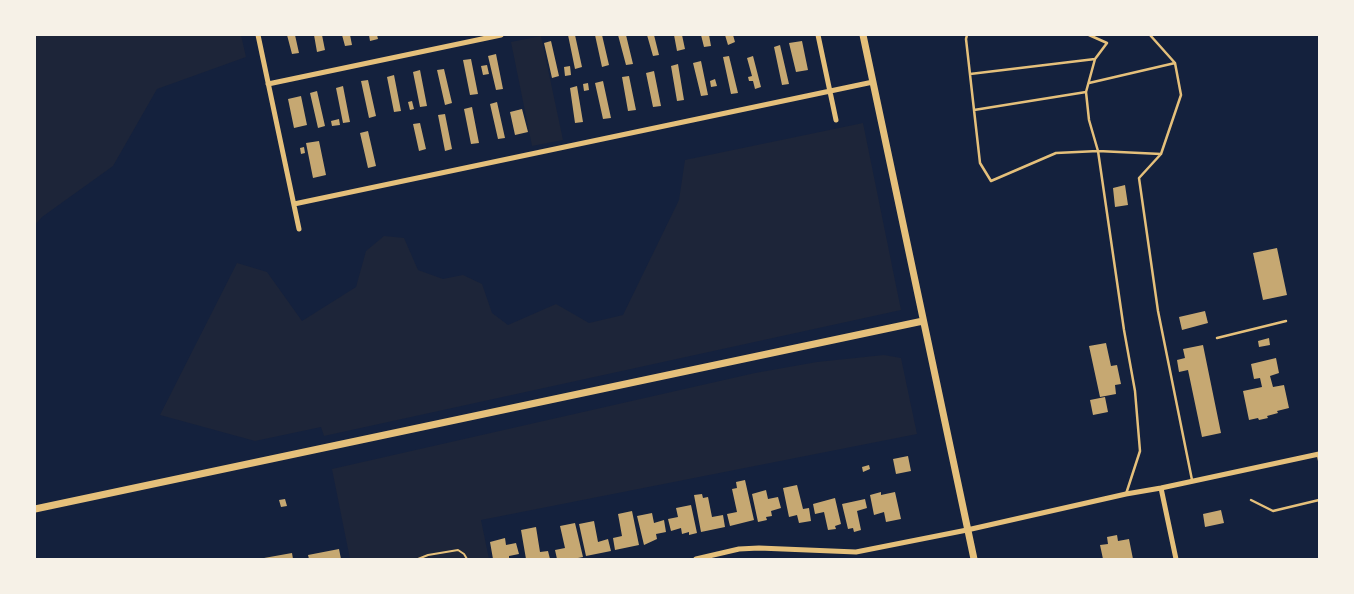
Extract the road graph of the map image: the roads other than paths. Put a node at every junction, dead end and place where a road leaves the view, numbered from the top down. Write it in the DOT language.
graph roads {
  1 [pos="258,35"];
  2 [pos="501,35"];
  3 [pos="818,35"];
  4 [pos="863,35"];
  5 [pos="967,35"];
  6 [pos="1089,35"];
  7 [pos="1150,35"];
  8 [pos="1095,59"];
  9 [pos="1175,63"];
  10 [pos="970,74"];
  11 [pos="873,82"];
  12 [pos="1088,83"];
  13 [pos="268,84"];
  14 [pos="1086,92"];
  15 [pos="830,93"];
  16 [pos="974,110"];
  17 [pos="836,120"];
  18 [pos="1098,151"];
  19 [pos="1161,154"];
  20 [pos="294,204"];
  21 [pos="300,228"];
  22 [pos="924,320"];
  23 [pos="1286,321"];
  24 [pos="1217,338"];
  25 [pos="1319,456"];
  26 [pos="1193,481"];
  27 [pos="1161,488"];
  28 [pos="1126,494"];
  29 [pos="1251,500"];
  30 [pos="1319,500"];
  31 [pos="35,509"];
  32 [pos="967,530"];
  33 [pos="696,559"];
  34 [pos="974,559"];
  35 [pos="1176,559"];
  1 -- 13 [label="street"];
  2 -- 13 [label="street"];
  3 -- 15 [label="street"];
  4 -- 11 [label="street"];
  5 -- 10 [label="lane"];
  6 -- 8 [label="lane"];
  7 -- 9 [label="lane"];
  8 -- 10 [label="lane"];
  8 -- 12 [label="lane"];
  9 -- 12 [label="lane"];
  9 -- 19 [label="lane"];
  10 -- 16 [label="lane"];
  11 -- 15 [label="street"];
  11 -- 22 [label="street"];
  12 -- 14 [label="lane"];
  13 -- 20 [label="street"];
  14 -- 16 [label="lane"];
  14 -- 18 [label="lane"];
  15 -- 17 [label="street"];
  15 -- 20 [label="street"];
  16 -- 18 [label="lane"];
  18 -- 19 [label="lane"];
  18 -- 28 [label="lane"];
  19 -- 26 [label="lane"];
  20 -- 21 [label="street"];
  22 -- 31 [label="street"];
  22 -- 32 [label="street"];
  23 -- 24 [label="lane"];
  25 -- 26 [label="street"];
  26 -- 27 [label="street"];
  27 -- 28 [label="street"];
  27 -- 35 [label="street"];
  28 -- 32 [label="street"];
  29 -- 30 [label="lane"];
  32 -- 33 [label="street"];
  32 -- 34 [label="street"];
}
